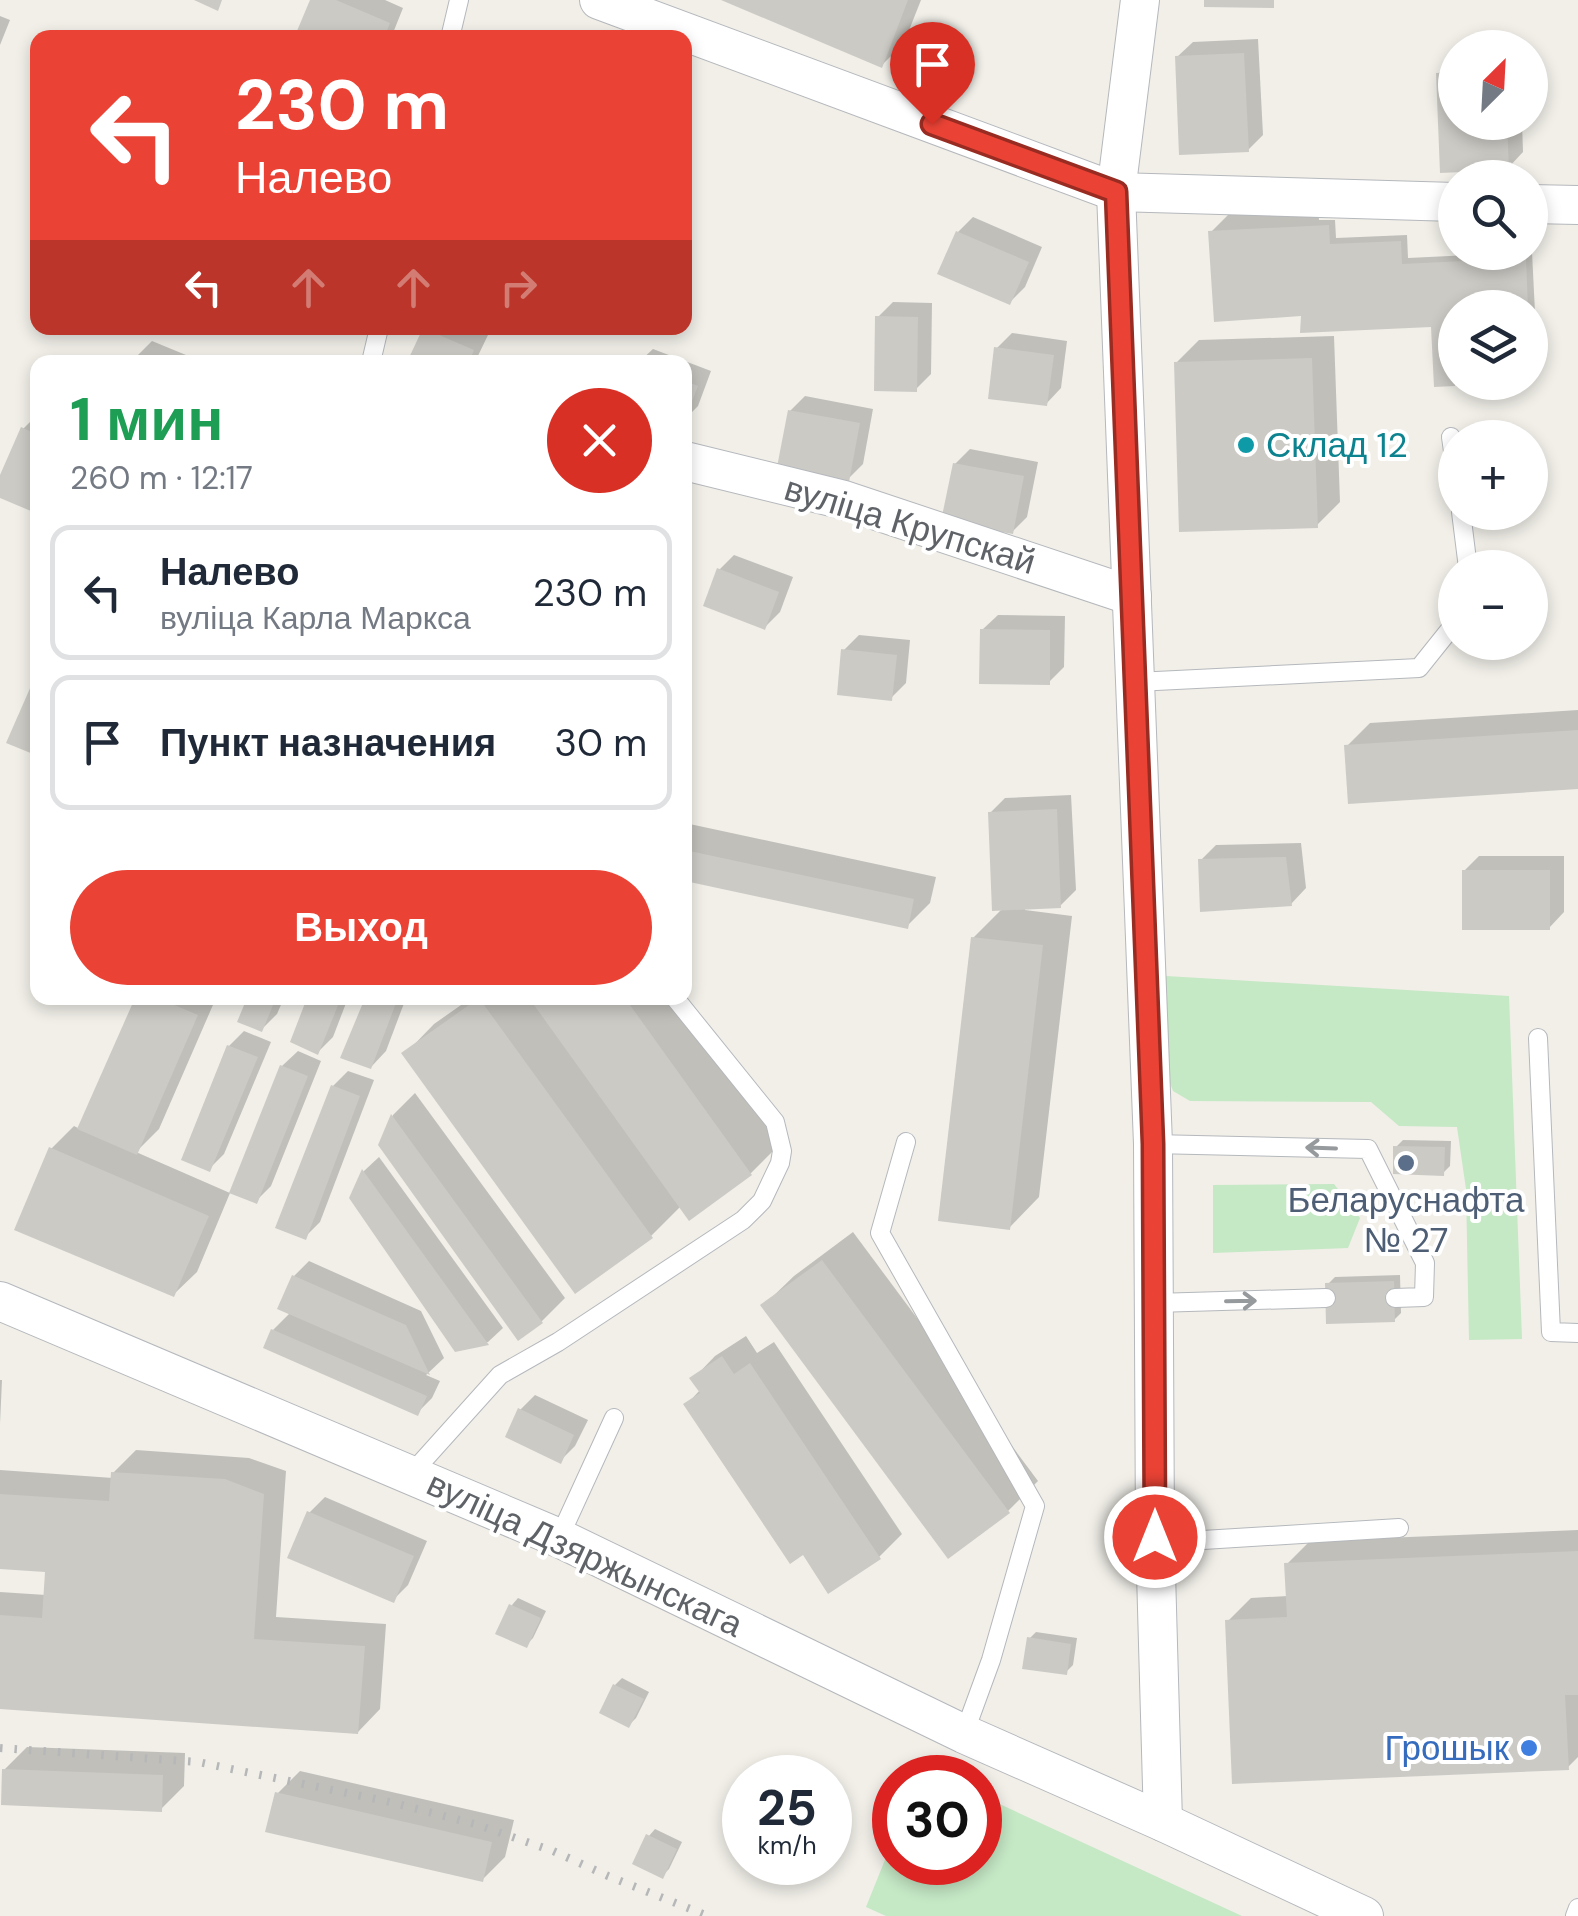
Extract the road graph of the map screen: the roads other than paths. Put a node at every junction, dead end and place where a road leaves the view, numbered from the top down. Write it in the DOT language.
graph roads {
  1 [pos="459,0"];
  2 [pos="599,0"];
  3 [pos="1140,0"];
  4 [pos="452,30"];
  5 [pos="680,30"];
  6 [pos="692,35"];
  7 [pos="1116,192"];
  8 [pos="1438,201"];
  9 [pos="1548,205"];
  10 [pos="1578,206"];
  11 [pos="692,463"];
  12 [pos="1132,596"];
  13 [pos="1438,644"];
  14 [pos="1136,682"];
  15 [pos="681,1005"];
  16 [pos="1538,1038"];
  17 [pos="906,1142"];
  18 [pos="1153,1144"];
  19 [pos="1326,1298"];
  20 [pos="1395,1298"];
  21 [pos="0,1300"];
  22 [pos="1156,1303"];
  23 [pos="1578,1333"];
  24 [pos="614,1418"];
  25 [pos="411,1474"];
  26 [pos="1399,1528"];
  27 [pos="1155,1537"];
  28 [pos="559,1538"];
  29 [pos="964,1734"];
  30 [pos="1163,1822"];
  31 [pos="1578,1908"];
  32 [pos="1364,1916"];
  33 [pos="1575,1916"];
  1 -- 4 [label="lane"];
  2 -- 5 [label="street"];
  3 -- 7 [label="street"];
  6 -- 7 [label="street"];
  7 -- 8 [label="street"];
  7 -- 12 [label="street"];
  9 -- 10 [label="street"];
  11 -- 12 [label="street, вуліца Крупскай"];
  12 -- 14 [label="street"];
  13 -- 14 [label="lane"];
  14 -- 18 [label="street"];
  15 -- 25 [label="lane"];
  16 -- 23 [label="lane"];
  17 -- 29 [label="lane"];
  20 -- 18 [label="lane, one-way"];
  18 -- 22 [label="street"];
  22 -- 19 [label="lane, one-way"];
  21 -- 25 [label="street, вуліца Дзяржынскага"];
  22 -- 27 [label="street"];
  24 -- 28 [label="lane"];
  25 -- 28 [label="street, вуліца Дзяржынскага"];
  26 -- 27 [label="lane"];
  27 -- 30 [label="street"];
  28 -- 29 [label="street, вуліца Дзяржынскага"];
  29 -- 30 [label="street, вуліца Дзяржынскага"];
  30 -- 32 [label="street, вуліца Дзяржынскага"];
  31 -- 33 [label="lane"];
}
